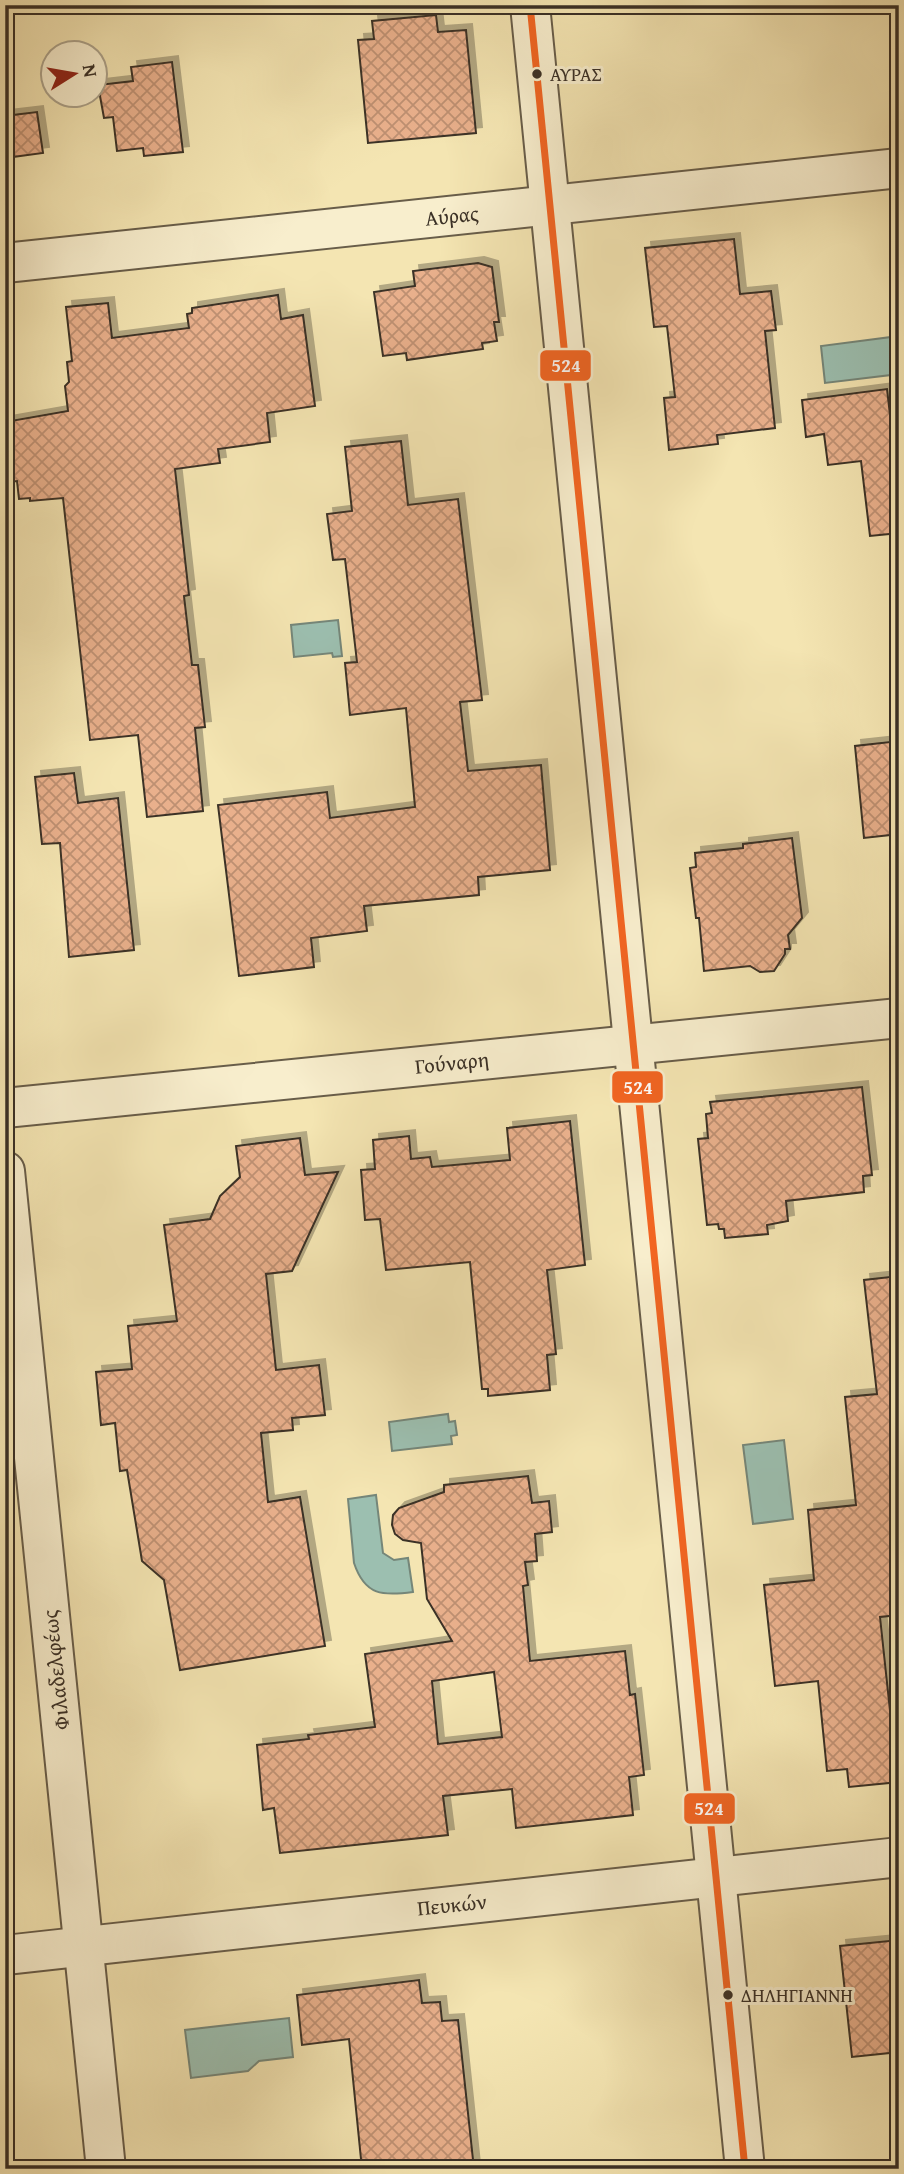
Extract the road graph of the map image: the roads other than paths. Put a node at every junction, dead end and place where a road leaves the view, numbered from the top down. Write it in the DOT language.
graph roads {
  1 [pos="530,5"];
  2 [pos="899,168"];
  3 [pos="550,205"];
  4 [pos="5,263"];
  5 [pos="899,1018"];
  6 [pos="634,1045"];
  7 [pos="5,1108"];
  8 [pos="5,1171"];
  9 [pos="899,1857"];
  10 [pos="716,1876"];
  11 [pos="84,1947"];
  12 [pos="5,1955"];
  13 [pos="106,2169"];
  14 [pos="745,2169"];
  1 -- 3 [label="street"];
  2 -- 3 [label="street, Αύρας"];
  3 -- 4 [label="street, Αύρας"];
  3 -- 6 [label="street"];
  5 -- 6 [label="street, Γούναρη"];
  6 -- 7 [label="street, Γούναρη"];
  6 -- 10 [label="street"];
  8 -- 11 [label="street, Φιλαδελφέως"];
  9 -- 10 [label="street, Πευκών"];
  10 -- 11 [label="street, Πευκών"];
  10 -- 14 [label="street"];
  11 -- 12 [label="street, Πευκών"];
  11 -- 13 [label="street, Φιλαδελφέως"];
}
